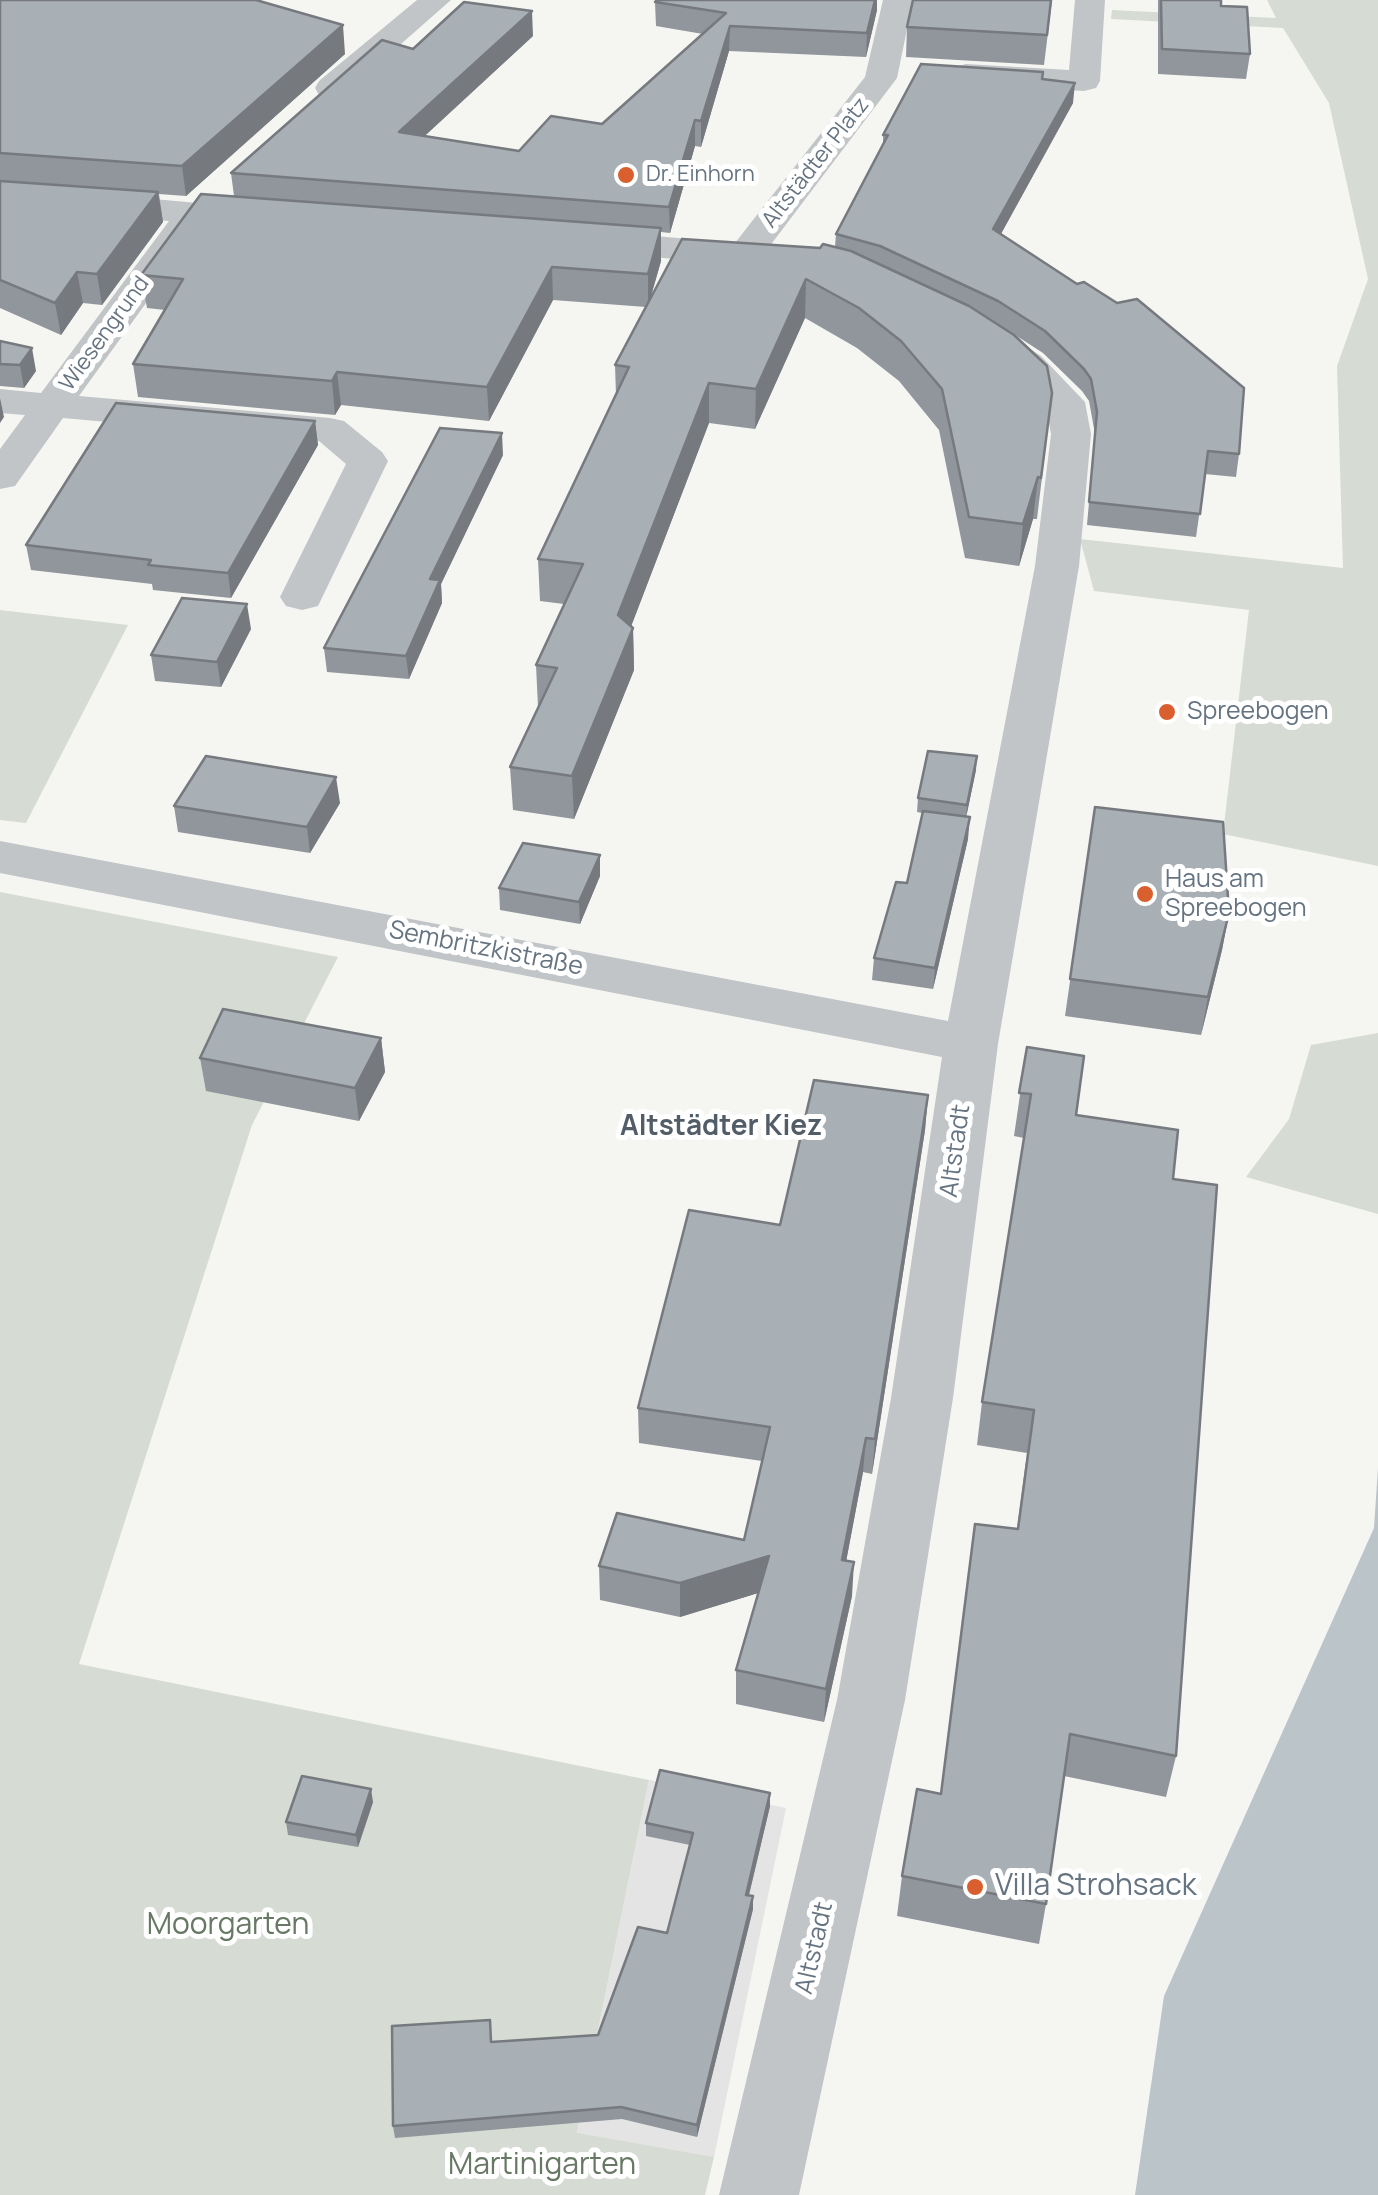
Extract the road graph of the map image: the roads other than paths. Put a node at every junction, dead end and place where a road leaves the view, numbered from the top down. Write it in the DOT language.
graph roads {
  1 [pos="436,0"];
  2 [pos="898,0"];
  3 [pos="1090,0"];
  4 [pos="343,33"];
  5 [pos="381,44"];
  6 [pos="884,69"];
  7 [pos="304,113"];
  8 [pos="222,187"];
  9 [pos="0,196"];
  10 [pos="193,213"];
  11 [pos="290,220"];
  12 [pos="560,240"];
  13 [pos="744,254"];
  14 [pos="782,259"];
  15 [pos="964,326"];
  16 [pos="0,401"];
  17 [pos="52,406"];
  18 [pos="0,477"];
  19 [pos="302,597"];
  20 [pos="0,857"];
  21 [pos="970,1044"];
  22 [pos="758,2195"];
  1 -- 5 [label="street"];
  2 -- 6 [label="street"];
  3 -- 6 [label="street"];
  4 -- 5 [label="street"];
  5 -- 7 [label="street"];
  6 -- 13 [label="street, Altstädter Platz"];
  8 -- 10 [label="street, Wiesengrund"];
  9 -- 10 [label="street"];
  10 -- 11 [label="street"];
  10 -- 17 [label="street, Wiesengrund"];
  12 -- 13 [label="street, Altstädter Platz"];
  13 -- 14 [label="street, Altstädter Platz"];
  15 -- 21 [label="street, Altstadt"];
  16 -- 17 [label="street, Wiesengrund"];
  17 -- 18 [label="street, Wiesengrund"];
  17 -- 19 [label="street, Wiesengrund"];
  20 -- 21 [label="street, Sembritzkistraße"];
  21 -- 22 [label="street, Altstadt"];
}
